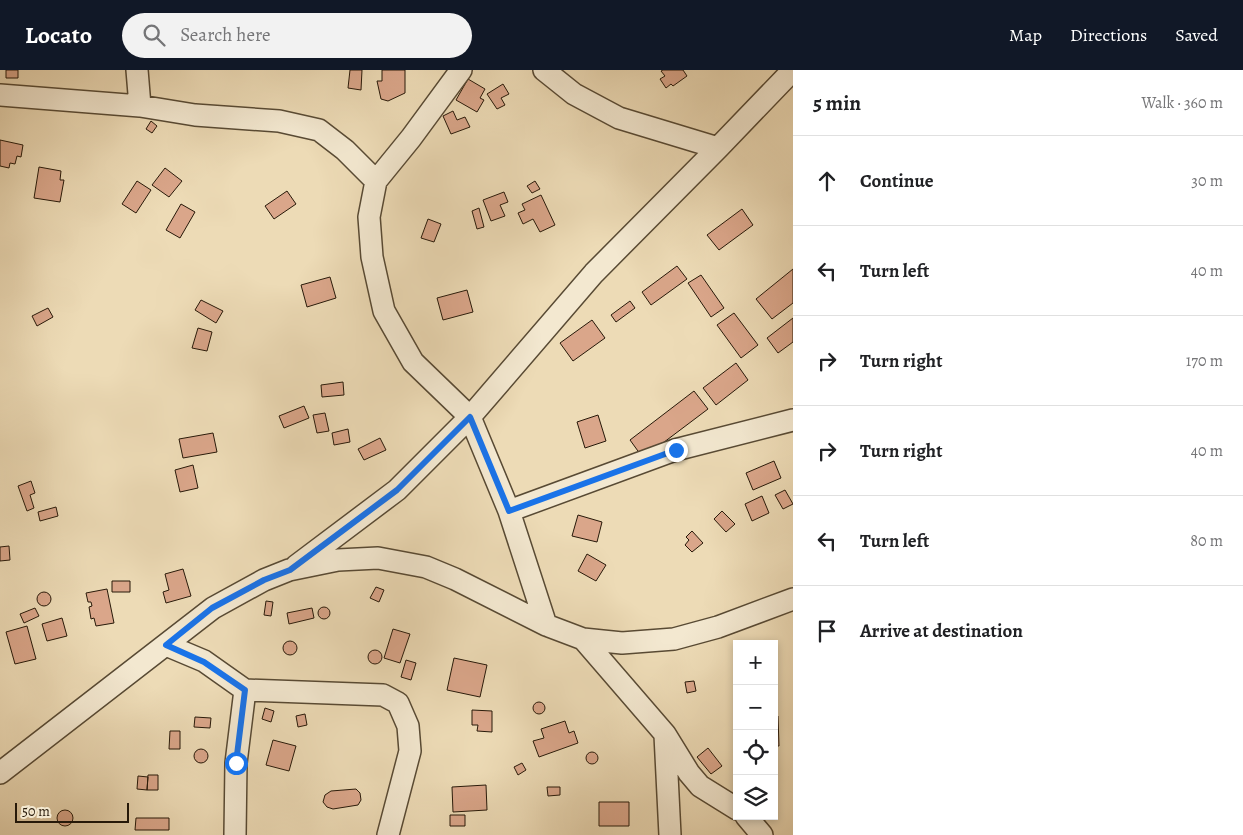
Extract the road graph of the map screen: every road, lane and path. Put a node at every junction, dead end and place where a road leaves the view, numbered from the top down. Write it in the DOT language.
graph roads {
  1 [pos="137,70"];
  2 [pos="461,70"];
  3 [pos="544,70"];
  4 [pos="793,70"];
  5 [pos="0,95"];
  6 [pos="140,106"];
  7 [pos="718,148"];
  8 [pos="376,181"];
  9 [pos="470,417"];
  10 [pos="793,420"];
  11 [pos="509,511"];
  12 [pos="290,570"];
  13 [pos="793,599"];
  14 [pos="546,625"];
  15 [pos="583,639"];
  16 [pos="166,645"];
  17 [pos="245,690"];
  18 [pos="665,734"];
  19 [pos="0,773"];
  20 [pos="733,807"];
  21 [pos="749,820"];
  22 [pos="235,835"];
  23 [pos="388,835"];
  24 [pos="670,835"];
  25 [pos="762,835"];
  1 -- 6 [label="street"];
  2 -- 8 [label="street"];
  3 -- 7 [label="street"];
  4 -- 7 [label="street"];
  5 -- 6 [label="street"];
  6 -- 8 [label="street"];
  7 -- 9 [label="street"];
  8 -- 9 [label="street"];
  9 -- 11 [label="street"];
  9 -- 12 [label="street"];
  10 -- 11 [label="street"];
  11 -- 14 [label="street"];
  12 -- 14 [label="street"];
  12 -- 16 [label="street"];
  13 -- 15 [label="street"];
  14 -- 15 [label="street"];
  15 -- 18 [label="street"];
  16 -- 17 [label="street"];
  16 -- 19 [label="street"];
  17 -- 22 [label="street"];
  17 -- 23 [label="street"];
  18 -- 20 [label="street"];
  18 -- 24 [label="street"];
  21 -- 25 [label="street"];
}
